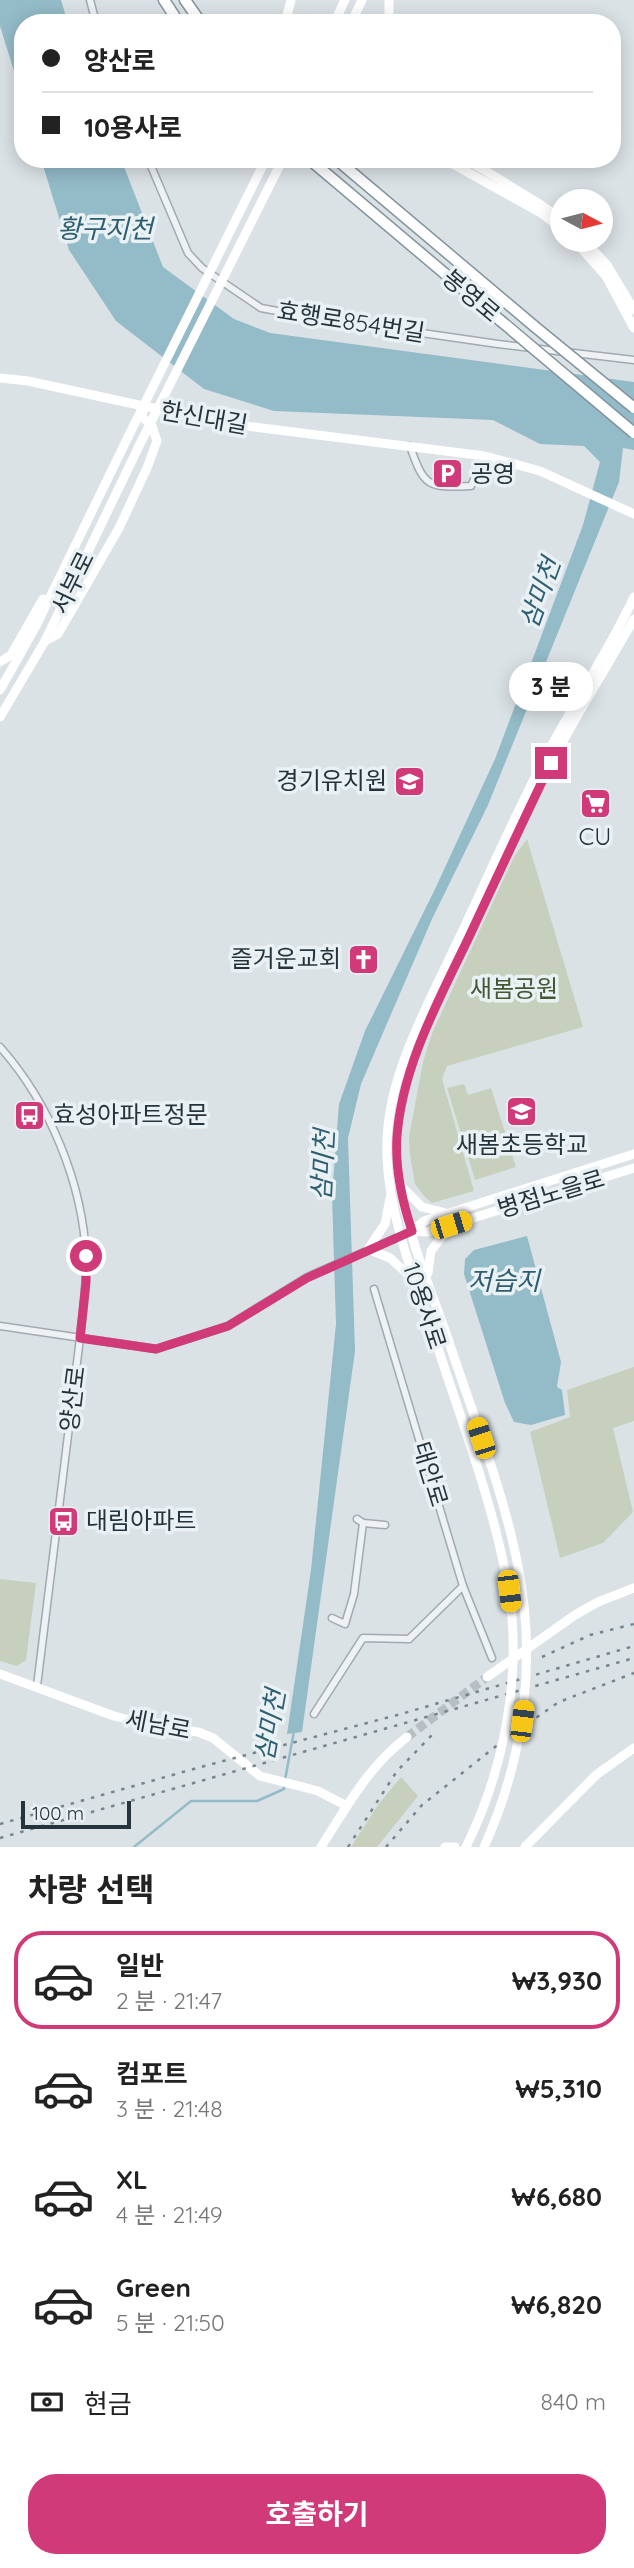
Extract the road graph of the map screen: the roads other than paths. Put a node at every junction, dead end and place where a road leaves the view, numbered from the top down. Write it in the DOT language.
graph roads {
  1 [pos="152,168"];
  2 [pos="262,168"];
  3 [pos="278,168"];
  4 [pos="320,168"];
  5 [pos="347,168"];
  6 [pos="470,168"];
  7 [pos="472,168"];
  8 [pos="550,212"];
  9 [pos="550,220"];
  10 [pos="584,252"];
  11 [pos="595,252"];
  12 [pos="621,293"];
  13 [pos="634,310"];
  14 [pos="634,328"];
  15 [pos="634,360"];
  16 [pos="0,378"];
  17 [pos="145,407"];
  18 [pos="634,408"];
  19 [pos="634,433"];
  20 [pos="410,446"];
  21 [pos="485,456"];
  22 [pos="634,514"];
  23 [pos="76,544"];
  24 [pos="634,597"];
  25 [pos="634,619"];
  26 [pos="45,641"];
  27 [pos="0,662"];
  28 [pos="0,690"];
  29 [pos="0,717"];
  30 [pos="0,1047"];
  31 [pos="634,1154"];
  32 [pos="634,1168"];
  33 [pos="396,1190"];
  34 [pos="448,1214"];
  35 [pos="451,1225"];
  36 [pos="412,1231"];
  37 [pos="402,1236"];
  38 [pos="368,1249"];
  39 [pos="428,1279"];
  40 [pos="416,1283"];
  41 [pos="374,1289"];
  42 [pos="0,1326"];
  43 [pos="80,1338"];
  44 [pos="385,1525"];
  45 [pos="463,1586"];
  46 [pos="634,1588"];
  47 [pos="332,1618"];
  48 [pos="492,1658"];
  49 [pos="0,1674"];
  50 [pos="487,1677"];
  51 [pos="37,1686"];
  52 [pos="314,1714"];
  53 [pos="407,1737"];
  54 [pos="634,1748"];
  55 [pos="345,1805"];
  56 [pos="321,1847"];
  57 [pos="445,1847"];
  58 [pos="455,1847"];
  59 [pos="466,1847"];
  60 [pos="484,1847"];
  61 [pos="524,1847"];
  1 -- 15 [label="street, 효행로854번길"];
  2 -- 23 [label="street, 서부로, bridge"];
  3 -- 26 [label="street, 서부로, bridge"];
  4 -- 19 [label="highway, 봉영로, bridge"];
  5 -- 18 [label="highway, 봉영로, bridge"];
  6 -- 9 [label="street"];
  7 -- 8 [label="street"];
  10 -- 12 [label="street"];
  11 -- 12 [label="street"];
  12 -- 13 [label="street"];
  12 -- 14 [label="street"];
  16 -- 17 [label="street, 한신대길"];
  17 -- 20 [label="street, 한신대길"];
  17 -- 26 [label="street"];
  20 -- 21 [label="street, 한신대길"];
  20 -- 21 [label="street"];
  21 -- 22 [label="street, 한신대길"];
  23 -- 27 [label="street"];
  23 -- 28 [label="street, 서부로"];
  24 -- 33 [label="street, 10용사로"];
  25 -- 33 [label="street, 10용사로"];
  26 -- 29 [label="street, 서부로"];
  30 -- 43 [label="street, 양산로"];
  31 -- 34 [label="street, 병점노을로"];
  32 -- 35 [label="street, 병점노을로"];
  33 -- 34 [label="street"];
  33 -- 36 [label="street, 10용사로"];
  33 -- 37 [label="street, 10용사로"];
  33 -- 38 [label="street"];
  34 -- 35 [label="street"];
  34 -- 36 [label="street, 병점노을로"];
  35 -- 36 [label="street, 병점노을로"];
  35 -- 39 [label="street"];
  36 -- 37 [label="street"];
  36 -- 39 [label="street, 10용사로"];
  37 -- 38 [label="street"];
  37 -- 40 [label="street, 10용사로"];
  38 -- 40 [label="street"];
  38 -- 43 [label="street"];
  39 -- 60 [label="street, 10용사로, bridge"];
  40 -- 59 [label="street, 10용사로, bridge"];
  41 -- 45 [label="street, 태안로"];
  42 -- 43 [label="street"];
  43 -- 51 [label="street, 양산로"];
  44 -- 47 [label="street"];
  45 -- 48 [label="street, 태안로"];
  45 -- 52 [label="street"];
  46 -- 50 [label="street"];
  49 -- 51 [label="street, 세남로"];
  51 -- 55 [label="street, 세남로"];
  53 -- 55 [label="street"];
  54 -- 61 [label="street"];
  55 -- 56 [label="street"];
  57 -- 58 [label="street"];
}
